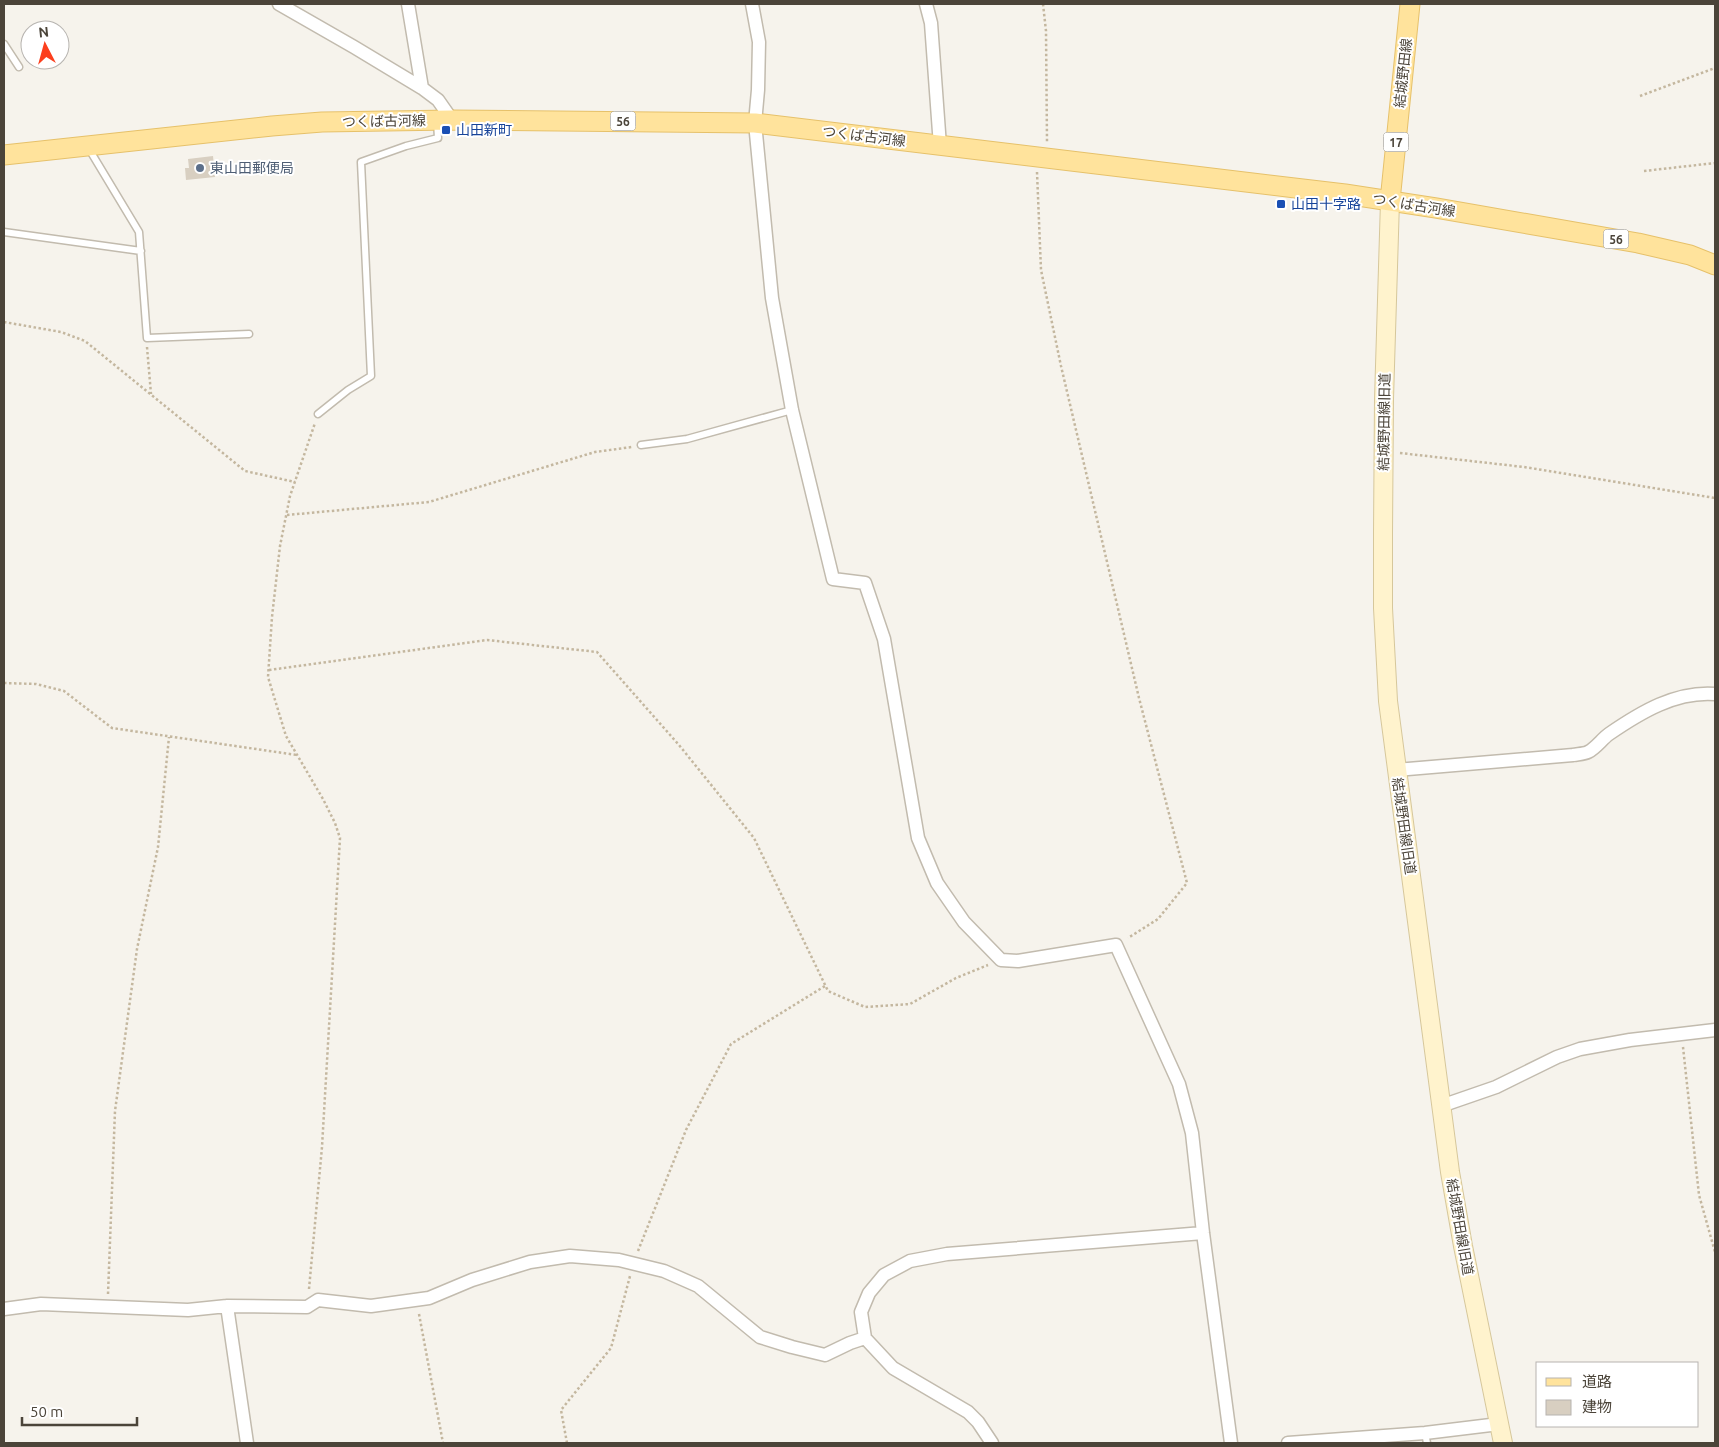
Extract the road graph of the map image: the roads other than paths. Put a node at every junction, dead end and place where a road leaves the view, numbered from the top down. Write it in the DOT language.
graph roads {
  1 [pos="279,4"];
  2 [pos="408,4"];
  3 [pos="752,4"];
  4 [pos="926,4"];
  5 [pos="1410,4"];
  6 [pos="4,44"];
  7 [pos="20,67"];
  8 [pos="422,88"];
  9 [pos="444,120"];
  10 [pos="755,123"];
  11 [pos="88,146"];
  12 [pos="940,146"];
  13 [pos="4,155"];
  14 [pos="1390,201"];
  15 [pos="4,232"];
  16 [pos="141,251"];
  17 [pos="1715,265"];
  18 [pos="249,334"];
  19 [pos="792,410"];
  20 [pos="318,414"];
  21 [pos="641,446"];
  22 [pos="1715,694"];
  23 [pos="1396,770"];
  24 [pos="1715,1030"];
  25 [pos="1441,1106"];
  26 [pos="1202,1233"];
  27 [pos="227,1306"];
  28 [pos="4,1308"];
  29 [pos="865,1338"];
  30 [pos="1499,1424"];
  31 [pos="1426,1438"];
  32 [pos="247,1443"];
  33 [pos="992,1443"];
  34 [pos="1231,1443"];
  35 [pos="1288,1443"];
  36 [pos="1503,1443"];
  1 -- 8 [label="street"];
  2 -- 8 [label="street"];
  3 -- 10 [label="street"];
  4 -- 12 [label="street"];
  5 -- 14 [label="main road, 結城野田線 / 17"];
  6 -- 7 [label="lane"];
  8 -- 9 [label="street"];
  9 -- 10 [label="main road, つくば古河線 / 56"];
  9 -- 11 [label="main road, つくば古河線 / 56"];
  9 -- 20 [label="lane"];
  10 -- 12 [label="main road, つくば古河線 / 56"];
  10 -- 19 [label="street"];
  11 -- 13 [label="main road, つくば古河線 / 56"];
  11 -- 16 [label="lane"];
  12 -- 14 [label="main road, つくば古河線 / 56"];
  14 -- 17 [label="main road, つくば古河線 / 56"];
  14 -- 23 [label="street, 結城野田線旧道"];
  15 -- 16 [label="lane"];
  16 -- 18 [label="lane"];
  19 -- 21 [label="lane"];
  19 -- 26 [label="street"];
  22 -- 23 [label="street"];
  23 -- 25 [label="street, 結城野田線旧道"];
  24 -- 25 [label="street"];
  25 -- 30 [label="street, 結城野田線旧道"];
  26 -- 29 [label="street"];
  26 -- 34 [label="street"];
  27 -- 28 [label="street"];
  27 -- 29 [label="street"];
  27 -- 32 [label="street"];
  29 -- 33 [label="street"];
  30 -- 31 [label="street"];
  30 -- 36 [label="street, 結城野田線旧道"];
  31 -- 35 [label="street"];
}
